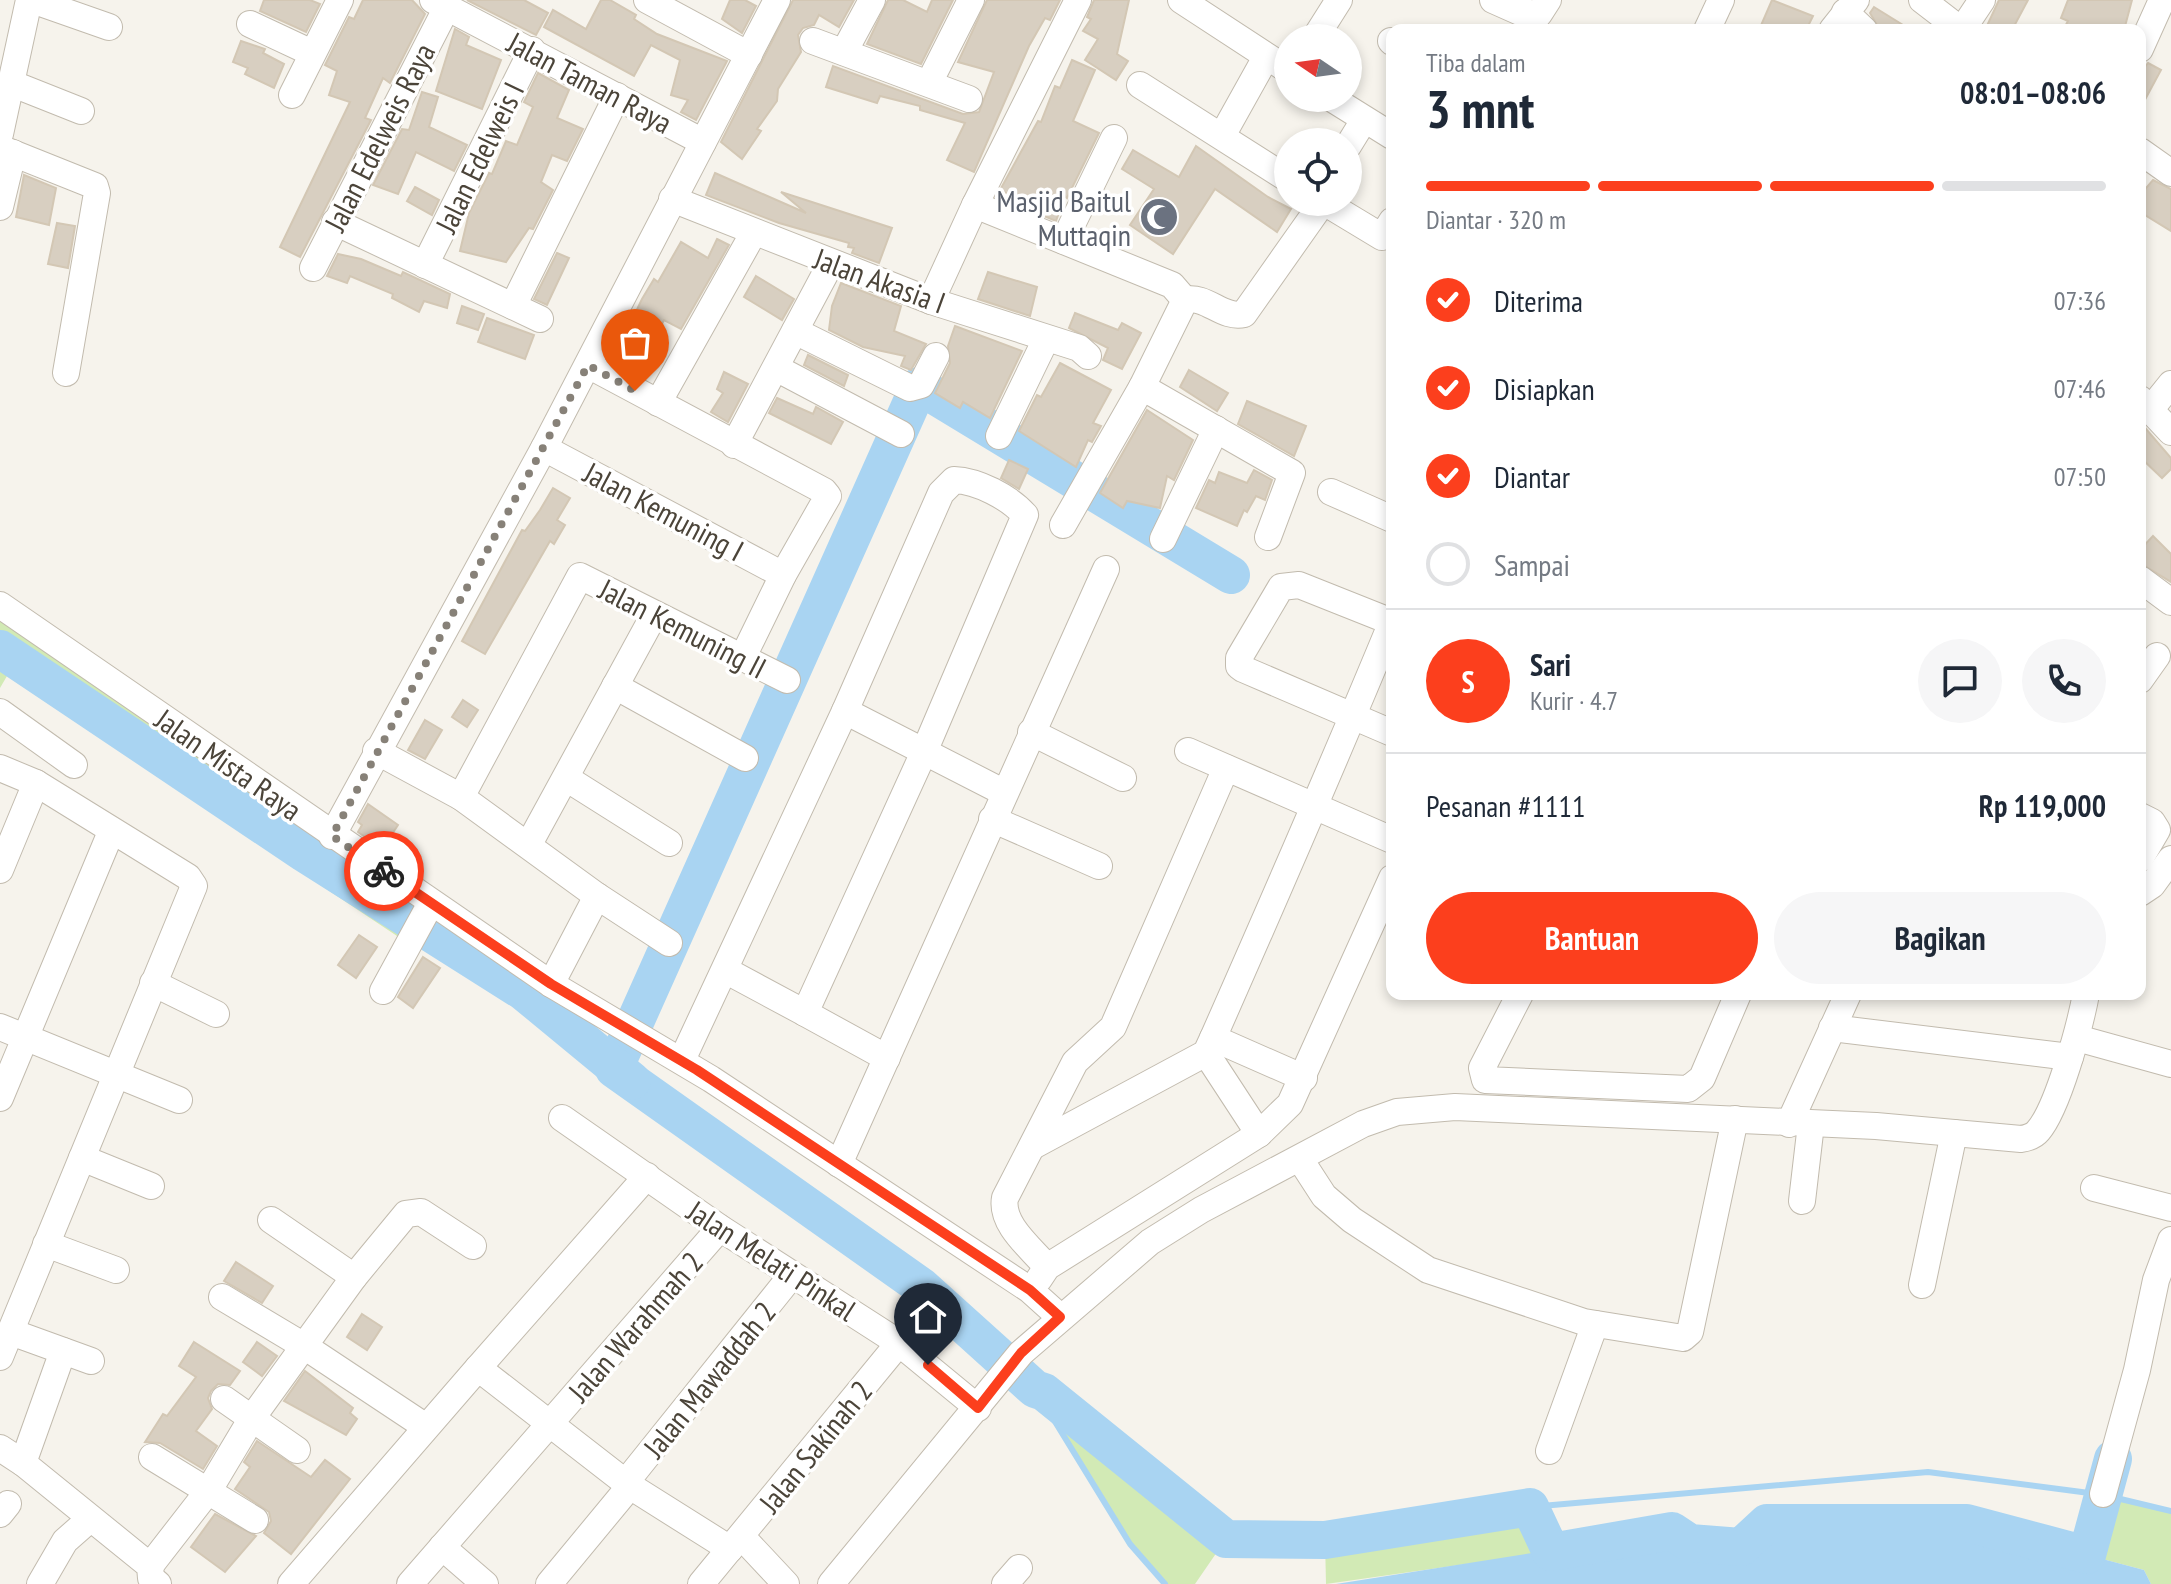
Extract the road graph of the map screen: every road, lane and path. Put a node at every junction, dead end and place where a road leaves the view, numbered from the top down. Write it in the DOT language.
graph roads {
  1 [pos="30,0"];
  2 [pos="340,0"];
  3 [pos="647,0"];
  4 [pos="777,0"];
  5 [pos="872,0"];
  6 [pos="971,0"];
  7 [pos="1078,0"];
  8 [pos="1181,0"];
  9 [pos="1339,0"];
  10 [pos="1493,0"];
  11 [pos="1548,0"];
  12 [pos="1721,0"];
  13 [pos="1922,0"];
  14 [pos="1982,0"];
  15 [pos="2162,0"];
  16 [pos="440,4"];
  17 [pos="1217,10"];
  18 [pos="250,24"];
  19 [pos="1324,24"];
  20 [pos="1710,24"];
  21 [pos="1954,24"];
  22 [pos="1966,24"];
  23 [pos="109,27"];
  24 [pos="2146,36"];
  25 [pos="813,41"];
  26 [pos="532,50"];
  27 [pos="844,52"];
  28 [pos="312,53"];
  29 [pos="749,55"];
  30 [pos="1274,60"];
  31 [pos="1274,67"];
  32 [pos="929,83"];
  33 [pos="13,84"];
  34 [pos="1140,85"];
  35 [pos="292,95"];
  36 [pos="617,96"];
  37 [pos="969,99"];
  38 [pos="81,111"];
  39 [pos="1352,112"];
  40 [pos="1364,120"];
  41 [pos="1359,128"];
  42 [pos="1386,133"];
  43 [pos="1222,136"];
  44 [pos="1114,138"];
  45 [pos="703,142"];
  46 [pos="4,145"];
  47 [pos="2146,155"];
  48 [pos="1274,170"];
  49 [pos="2171,173"];
  50 [pos="672,199"];
  51 [pos="975,205"];
  52 [pos="0,207"];
  53 [pos="1314,216"];
  54 [pos="1347,216"];
  55 [pos="335,222"];
  56 [pos="1386,231"];
  57 [pos="754,232"];
  58 [pos="1064,241"];
  59 [pos="831,263"];
  60 [pos="425,265"];
  61 [pos="313,268"];
  62 [pos="1185,300"];
  63 [pos="931,301"];
  64 [pos="513,306"];
  65 [pos="540,319"];
  66 [pos="795,331"];
  67 [pos="1046,339"];
  68 [pos="936,356"];
  69 [pos="1088,356"];
  70 [pos="588,365"];
  71 [pos="776,368"];
  72 [pos="66,373"];
  73 [pos="2171,384"];
  74 [pos="1142,387"];
  75 [pos="658,403"];
  76 [pos="2146,404"];
  77 [pos="2146,406"];
  78 [pos="1216,429"];
  79 [pos="2171,432"];
  80 [pos="901,434"];
  81 [pos="999,436"];
  82 [pos="734,445"];
  83 [pos="544,448"];
  84 [pos="1331,492"];
  85 [pos="1386,516"];
  86 [pos="1063,525"];
  87 [pos="1268,537"];
  88 [pos="1163,539"];
  89 [pos="1106,569"];
  90 [pos="783,575"];
  91 [pos="2146,583"];
  92 [pos="2171,602"];
  93 [pos="0,605"];
  94 [pos="654,615"];
  95 [pos="1386,620"];
  96 [pos="1386,637"];
  97 [pos="2157,656"];
  98 [pos="742,659"];
  99 [pos="2146,672"];
  100 [pos="787,680"];
  101 [pos="615,686"];
  102 [pos="845,711"];
  103 [pos="0,712"];
  104 [pos="1353,717"];
  105 [pos="1386,731"];
  106 [pos="1031,732"];
  107 [pos="376,751"];
  108 [pos="1188,751"];
  109 [pos="924,752"];
  110 [pos="745,758"];
  111 [pos="74,765"];
  112 [pos="0,768"];
  113 [pos="1226,768"];
  114 [pos="566,778"];
  115 [pos="1123,778"];
  116 [pos="36,783"];
  117 [pos="1003,792"];
  118 [pos="461,797"];
  119 [pos="1315,807"];
  120 [pos="2156,818"];
  121 [pos="992,819"];
  122 [pos="111,832"];
  123 [pos="332,836"];
  124 [pos="1386,837"];
  125 [pos="669,843"];
  126 [pos="529,844"];
  127 [pos="2146,850"];
  128 [pos="2171,859"];
  129 [pos="1099,866"];
  130 [pos="0,870"];
  131 [pos="2154,891"];
  132 [pos="1386,892"];
  133 [pos="597,896"];
  134 [pos="431,903"];
  135 [pos="669,943"];
  136 [pos="725,970"];
  137 [pos="153,983"];
  138 [pos="551,984"];
  139 [pos="383,991"];
  140 [pos="1517,1000"];
  141 [pos="1735,1000"];
  142 [pos="1845,1000"];
  143 [pos="2085,1000"];
  144 [pos="805,1013"];
  145 [pos="216,1014"];
  146 [pos="0,1027"];
  147 [pos="1832,1028"];
  148 [pos="25,1037"];
  149 [pos="1210,1046"];
  150 [pos="2074,1047"];
  151 [pos="887,1058"];
  152 [pos="682,1060"];
  153 [pos="2171,1064"];
  154 [pos="116,1074"];
  155 [pos="1304,1078"];
  156 [pos="0,1098"];
  157 [pos="179,1100"];
  158 [pos="562,1118"];
  159 [pos="1735,1119"];
  160 [pos="1800,1124"];
  161 [pos="1954,1133"];
  162 [pos="1259,1134"];
  163 [pos="1033,1146"];
  164 [pos="82,1158"];
  165 [pos="1300,1159"];
  166 [pos="839,1164"];
  167 [pos="647,1176"];
  168 [pos="151,1186"];
  169 [pos="2094,1188"];
  170 [pos="1802,1201"];
  171 [pos="2171,1208"];
  172 [pos="271,1220"];
  173 [pos="720,1228"];
  174 [pos="2171,1240"];
  175 [pos="46,1244"];
  176 [pos="473,1246"];
  177 [pos="1047,1267"];
  178 [pos="116,1270"];
  179 [pos="792,1275"];
  180 [pos="354,1277"];
  181 [pos="1922,1285"];
  182 [pos="1030,1290"];
  183 [pos="222,1297"];
  184 [pos="1060,1317"];
  185 [pos="1595,1324"];
  186 [pos="11,1332"];
  187 [pos="899,1343"];
  188 [pos="304,1346"];
  189 [pos="63,1351"];
  190 [pos="0,1357"];
  191 [pos="91,1361"];
  192 [pos="478,1368"];
  193 [pos="986,1398"];
  194 [pos="224,1399"];
  195 [pos="252,1418"];
  196 [pos="550,1424"];
  197 [pos="426,1427"];
  198 [pos="0,1448"];
  199 [pos="297,1450"];
  200 [pos="1549,1451"];
  201 [pos="152,1457"];
  202 [pos="23,1463"];
  203 [pos="628,1484"];
  204 [pos="209,1490"];
  205 [pos="2103,1494"];
  206 [pos="90,1519"];
  207 [pos="255,1520"];
  208 [pos="736,1543"];
  209 [pos="442,1547"];
  210 [pos="154,1575"];
  211 [pos="50,1580"];
  212 [pos="291,1584"];
  213 [pos="410,1584"];
  214 [pos="485,1584"];
  215 [pos="549,1584"];
  216 [pos="701,1584"];
  217 [pos="786,1584"];
  218 [pos="831,1584"];
  1 -- 23 [label="street"];
  1 -- 33 [label="street"];
  2 -- 28 [label="street"];
  3 -- 29 [label="street"];
  4 -- 29 [label="street"];
  5 -- 27 [label="street"];
  6 -- 32 [label="street"];
  7 -- 51 [label="street"];
  8 -- 17 [label="street"];
  9 -- 19 [label="street"];
  10 -- 11 [label="street"];
  12 -- 20 [label="street"];
  13 -- 21 [label="street"];
  14 -- 22 [label="street"];
  15 -- 24 [label="street"];
  16 -- 26 [label="street, Jalan Taman Raya"];
  16 -- 55 [label="street, Jalan Edelweis Raya"];
  17 -- 30 [label="street"];
  18 -- 28 [label="street"];
  25 -- 27 [label="street"];
  26 -- 36 [label="street, Jalan Taman Raya"];
  26 -- 60 [label="street, Jalan Edelweis I"];
  27 -- 32 [label="street"];
  28 -- 35 [label="street"];
  29 -- 45 [label="street"];
  31 -- 43 [label="street"];
  32 -- 37 [label="street"];
  33 -- 38 [label="street"];
  33 -- 46 [label="street"];
  34 -- 43 [label="street"];
  36 -- 45 [label="street, Jalan Taman Raya"];
  36 -- 64 [label="street"];
  39 -- 40 [label="street"];
  40 -- 41 [label="street"];
  40 -- 42 [label="street"];
  43 -- 48 [label="street"];
  44 -- 58 [label="street"];
  45 -- 50 [label="street"];
  46 -- 52 [label="street"];
  46 -- 72 [label="street"];
  47 -- 49 [label="street"];
  50 -- 57 [label="street, Jalan Akasia I"];
  50 -- 70 [label="street"];
  51 -- 58 [label="street"];
  51 -- 63 [label="street"];
  53 -- 62 [label="street"];
  54 -- 56 [label="street"];
  55 -- 60 [label="street"];
  55 -- 61 [label="street, Jalan Edelweis Raya"];
  57 -- 59 [label="street, Jalan Akasia I"];
  57 -- 75 [label="street"];
  58 -- 62 [label="street"];
  59 -- 63 [label="street, Jalan Akasia I"];
  59 -- 66 [label="street"];
  60 -- 64 [label="street"];
  62 -- 74 [label="street"];
  63 -- 67 [label="street, Jalan Akasia I"];
  64 -- 65 [label="street"];
  66 -- 68 [label="street"];
  66 -- 71 [label="street"];
  67 -- 69 [label="street, Jalan Akasia I"];
  67 -- 81 [label="street"];
  70 -- 75 [label="street"];
  70 -- 83 [label="street"];
  71 -- 80 [label="street"];
  71 -- 82 [label="street"];
  73 -- 76 [label="street"];
  74 -- 78 [label="street"];
  74 -- 86 [label="street"];
  75 -- 82 [label="street"];
  77 -- 79 [label="street"];
  78 -- 87 [label="street"];
  78 -- 88 [label="street"];
  82 -- 90 [label="street"];
  83 -- 90 [label="street, Jalan Kemuning I"];
  83 -- 107 [label="street"];
  84 -- 85 [label="street"];
  89 -- 106 [label="street"];
  90 -- 98 [label="street"];
  91 -- 92 [label="street"];
  93 -- 123 [label="street, Jalan Mista Raya"];
  94 -- 98 [label="street, Jalan Kemuning II"];
  94 -- 101 [label="street"];
  94 -- 118 [label="street, Jalan Kemuning II"];
  95 -- 104 [label="street"];
  96 -- 104 [label="street"];
  97 -- 99 [label="street"];
  98 -- 100 [label="street, Jalan Kemuning II"];
  101 -- 110 [label="street"];
  101 -- 114 [label="street"];
  102 -- 109 [label="street"];
  102 -- 109 [label="street"];
  102 -- 136 [label="street"];
  103 -- 111 [label="street"];
  104 -- 105 [label="street"];
  104 -- 119 [label="street"];
  106 -- 115 [label="street"];
  106 -- 117 [label="street"];
  107 -- 118 [label="street"];
  107 -- 123 [label="street"];
  108 -- 113 [label="street"];
  109 -- 117 [label="street"];
  109 -- 144 [label="street"];
  112 -- 116 [label="street"];
  113 -- 119 [label="street"];
  113 -- 163 [label="street"];
  114 -- 125 [label="street"];
  114 -- 126 [label="street"];
  116 -- 122 [label="street"];
  116 -- 130 [label="street"];
  117 -- 121 [label="street"];
  118 -- 126 [label="street"];
  119 -- 124 [label="street"];
  119 -- 149 [label="street"];
  120 -- 127 [label="street"];
  121 -- 129 [label="street"];
  121 -- 151 [label="street"];
  122 -- 137 [label="street"];
  122 -- 148 [label="street"];
  123 -- 134 [label="street, Jalan Mista Raya"];
  126 -- 133 [label="street"];
  128 -- 131 [label="street"];
  132 -- 155 [label="street"];
  133 -- 135 [label="street"];
  133 -- 138 [label="street"];
  134 -- 138 [label="street, Jalan Mista Raya"];
  134 -- 139 [label="street"];
  136 -- 144 [label="street"];
  136 -- 152 [label="street"];
  137 -- 145 [label="street"];
  137 -- 154 [label="street"];
  138 -- 152 [label="street, Jalan Mista Raya"];
  140 -- 141 [label="street"];
  142 -- 147 [label="street"];
  143 -- 150 [label="street"];
  144 -- 151 [label="street"];
  146 -- 148 [label="street"];
  147 -- 150 [label="street"];
  147 -- 160 [label="street"];
  148 -- 154 [label="street"];
  148 -- 156 [label="street"];
  149 -- 155 [label="street"];
  149 -- 162 [label="street"];
  149 -- 163 [label="street"];
  150 -- 153 [label="street"];
  150 -- 161 [label="street"];
  151 -- 166 [label="street"];
  152 -- 166 [label="street, Jalan Mista Raya"];
  154 -- 157 [label="street"];
  154 -- 164 [label="street"];
  155 -- 162 [label="street"];
  158 -- 167 [label="street, Jalan Melati Pinkal"];
  159 -- 160 [label="street"];
  159 -- 165 [label="street"];
  159 -- 185 [label="street"];
  160 -- 161 [label="street"];
  160 -- 170 [label="street"];
  161 -- 181 [label="street"];
  162 -- 177 [label="street"];
  163 -- 177 [label="street"];
  164 -- 168 [label="street"];
  164 -- 175 [label="street"];
  165 -- 184 [label="street"];
  165 -- 185 [label="street"];
  166 -- 182 [label="street, Jalan Mista Raya"];
  167 -- 173 [label="street, Jalan Melati Pinkal"];
  167 -- 192 [label="street"];
  169 -- 171 [label="street"];
  172 -- 180 [label="street"];
  173 -- 179 [label="street, Jalan Melati Pinkal"];
  173 -- 196 [label="street, Jalan Warahmah 2"];
  174 -- 205 [label="street"];
  175 -- 178 [label="street"];
  175 -- 186 [label="street"];
  176 -- 180 [label="street"];
  177 -- 182 [label="street"];
  179 -- 187 [label="street, Jalan Melati Pinkal"];
  179 -- 203 [label="street, Jalan Mawaddah 2"];
  180 -- 188 [label="street"];
  182 -- 184 [label="street, Jalan Mista Raya"];
  183 -- 188 [label="street"];
  184 -- 193 [label="street"];
  185 -- 200 [label="street"];
  186 -- 189 [label="street"];
  186 -- 190 [label="street"];
  187 -- 193 [label="street, Jalan Melati Pinkal"];
  187 -- 208 [label="street, Jalan Sakinah 2"];
  188 -- 195 [label="street"];
  188 -- 197 [label="street"];
  189 -- 191 [label="street"];
  189 -- 202 [label="street"];
  192 -- 196 [label="street"];
  192 -- 197 [label="street"];
  193 -- 218 [label="street"];
  194 -- 195 [label="street"];
  195 -- 199 [label="street"];
  195 -- 204 [label="street"];
  196 -- 203 [label="street"];
  196 -- 209 [label="street, Jalan Warahmah 2"];
  197 -- 212 [label="street"];
  198 -- 202 [label="street"];
  201 -- 204 [label="street"];
  202 -- 206 [label="street"];
  203 -- 208 [label="street"];
  203 -- 215 [label="street, Jalan Mawaddah 2"];
  204 -- 207 [label="street"];
  204 -- 210 [label="street"];
  206 -- 210 [label="street"];
  206 -- 211 [label="street"];
  208 -- 216 [label="street, Jalan Sakinah 2"];
  208 -- 217 [label="street"];
  209 -- 213 [label="street, Jalan Warahmah 2"];
  209 -- 214 [label="street"];
}
